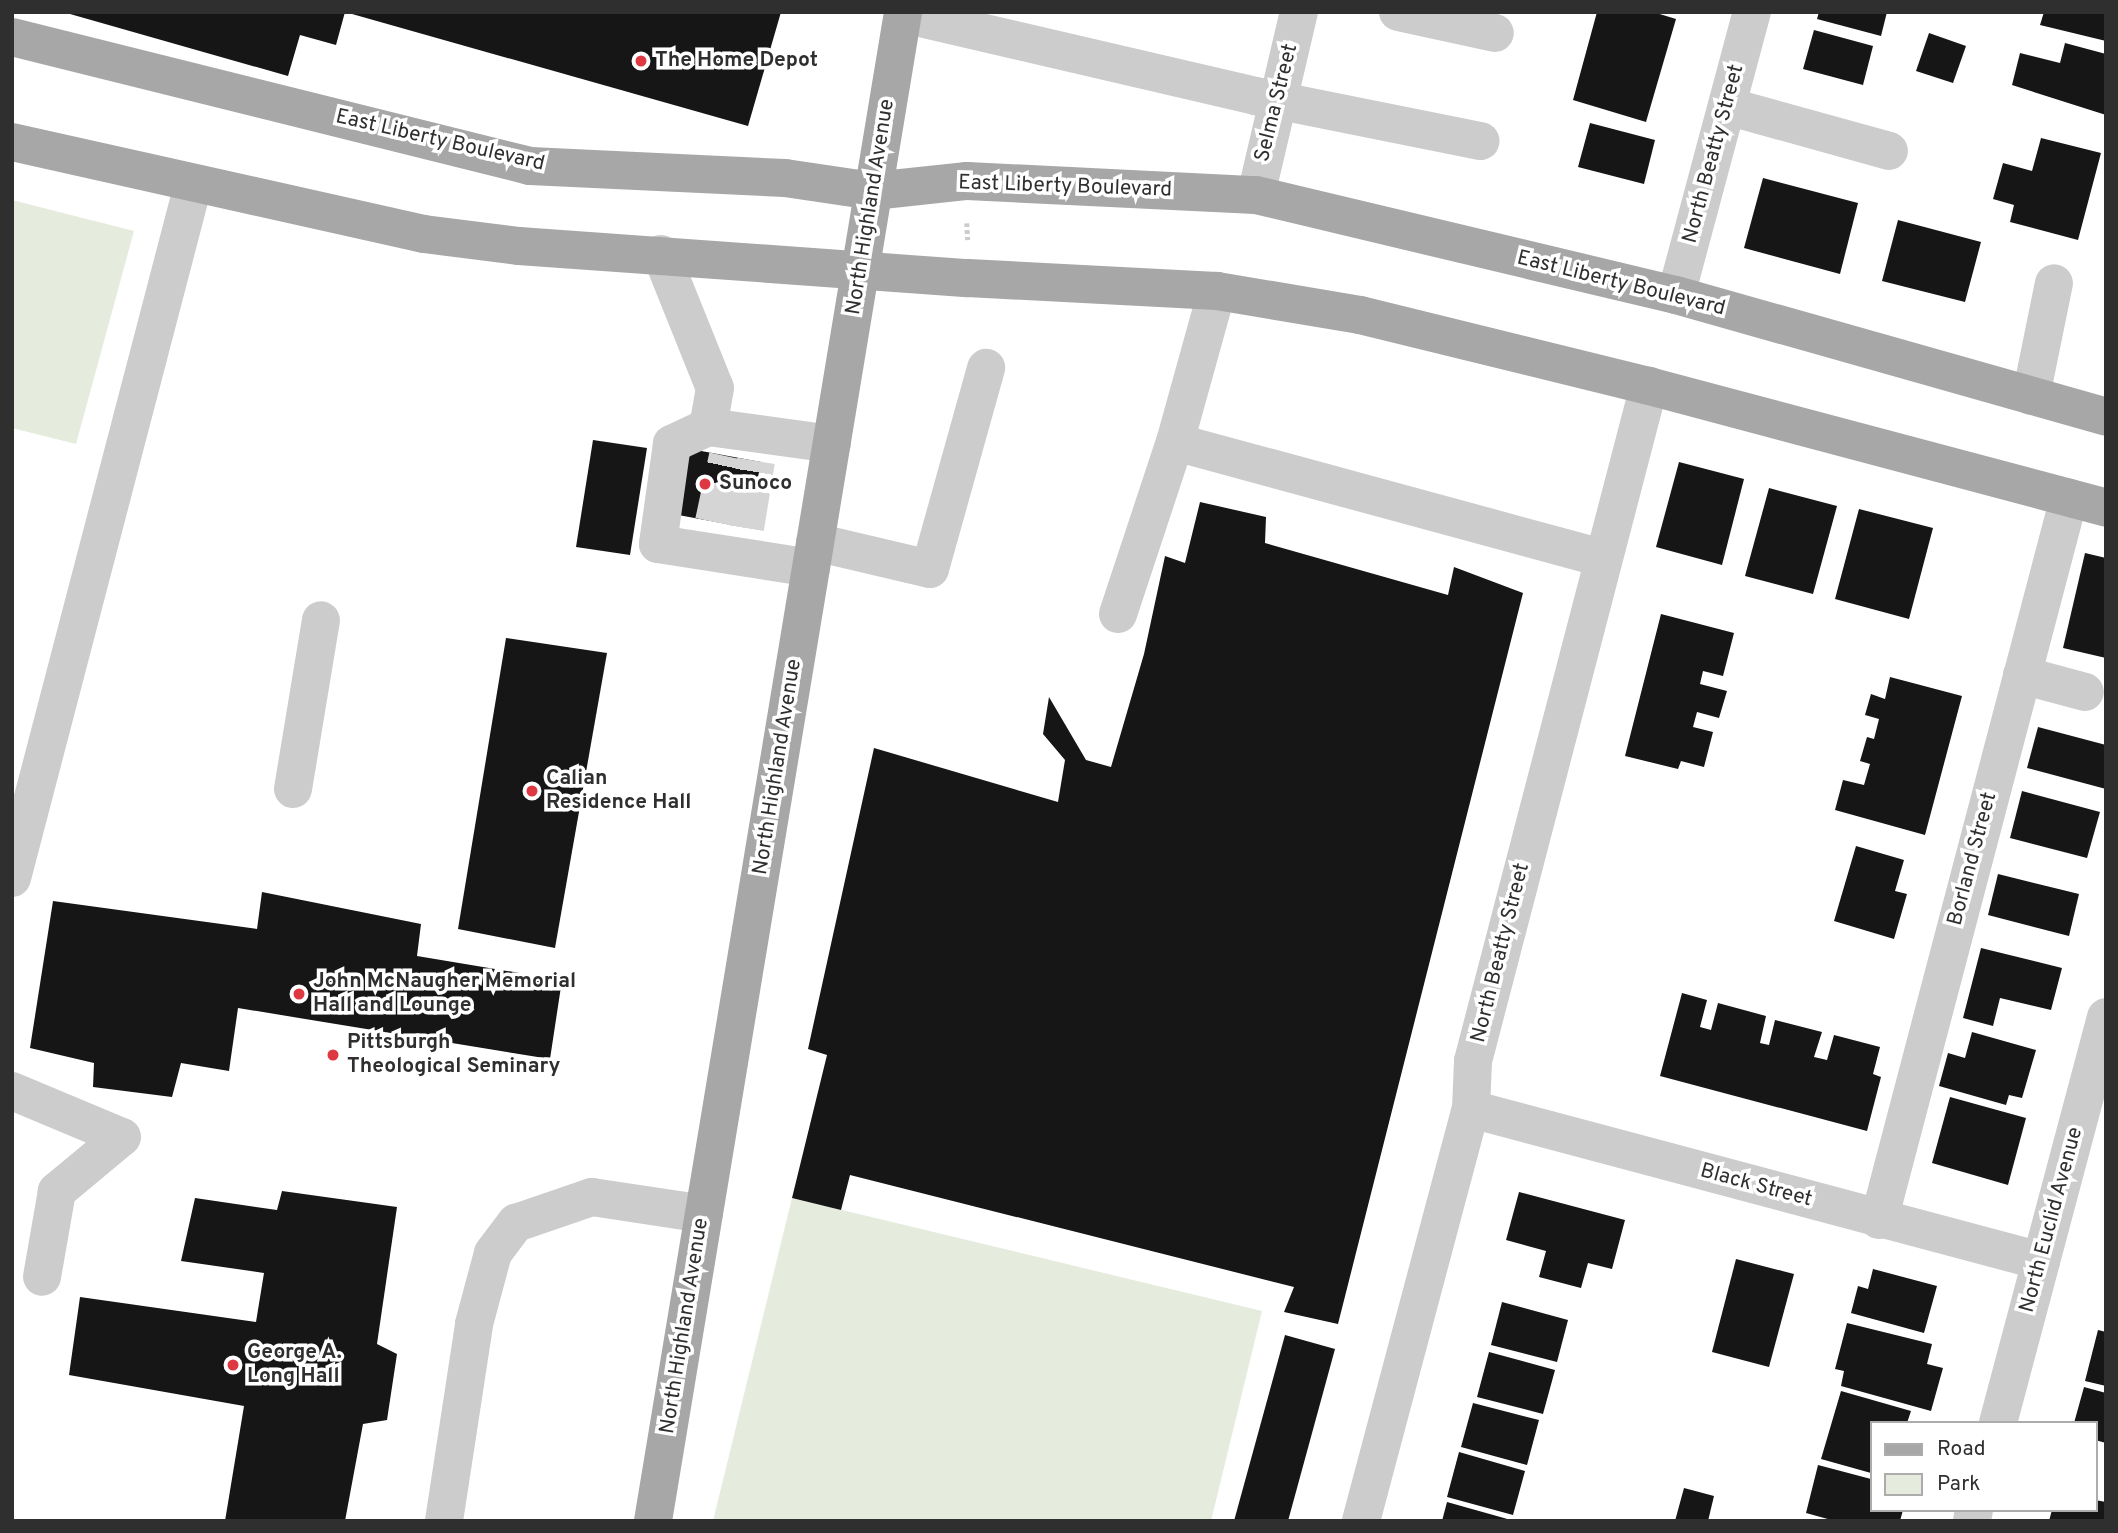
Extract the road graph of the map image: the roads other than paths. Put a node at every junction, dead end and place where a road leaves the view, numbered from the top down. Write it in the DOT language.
graph roads {
  1 [pos="1299,12"];
  2 [pos="1398,12"];
  3 [pos="1752,12"];
  4 [pos="903,13"];
  5 [pos="982,22"];
  6 [pos="1495,33"];
  7 [pos="12,37"];
  8 [pos="1276,100"];
  9 [pos="1727,106"];
  10 [pos="1481,141"];
  11 [pos="12,142"];
  12 [pos="1889,151"];
  13 [pos="193,185"];
  14 [pos="873,191"];
  15 [pos="1256,195"];
  16 [pos="661,254"];
  17 [pos="860,270"];
  18 [pos="2054,283"];
  19 [pos="1217,291"];
  20 [pos="1676,295"];
  21 [pos="986,368"];
  22 [pos="1649,386"];
  23 [pos="2031,396"];
  24 [pos="2106,417"];
  25 [pos="1177,429"];
  26 [pos="738,442"];
  27 [pos="832,444"];
  28 [pos="2069,498"];
  29 [pos="2106,508"];
  30 [pos="813,555"];
  31 [pos="1601,558"];
  32 [pos="1118,614"];
  33 [pos="321,620"];
  34 [pos="2022,675"];
  35 [pos="2085,692"];
  36 [pos="293,789"];
  37 [pos="12,878"];
  38 [pos="2106,1017"];
  39 [pos="12,1091"];
  40 [pos="1471,1109"];
  41 [pos="704,1214"];
  42 [pos="1879,1220"];
  43 [pos="2041,1261"];
  44 [pos="42,1277"];
  45 [pos="1999,1421"];
  46 [pos="444,1521"];
  47 [pos="653,1521"];
  48 [pos="1361,1521"];
  1 -- 8 [label="street, Selma Street"];
  2 -- 6 [label="street"];
  3 -- 9 [label="street, North Beatty Street"];
  4 -- 5 [label="street"];
  4 -- 14 [label="main road, North Highland Avenue"];
  5 -- 8 [label="street"];
  7 -- 14 [label="main road, East Liberty Boulevard"];
  8 -- 10 [label="street"];
  8 -- 15 [label="street, Selma Street"];
  9 -- 12 [label="street"];
  9 -- 20 [label="street, North Beatty Street"];
  11 -- 13 [label="main road"];
  13 -- 16 [label="main road"];
  13 -- 37 [label="street"];
  14 -- 15 [label="main road, East Liberty Boulevard"];
  14 -- 17 [label="main road, North Highland Avenue"];
  15 -- 20 [label="main road, East Liberty Boulevard"];
  16 -- 17 [label="main road"];
  16 -- 26 [label="street"];
  17 -- 19 [label="main road"];
  17 -- 27 [label="main road, North Highland Avenue"];
  18 -- 23 [label="street"];
  19 -- 22 [label="main road"];
  19 -- 25 [label="street"];
  20 -- 23 [label="main road, East Liberty Boulevard"];
  21 -- 30 [label="street"];
  22 -- 28 [label="main road"];
  22 -- 31 [label="street, North Beatty Street"];
  23 -- 24 [label="main road, East Liberty Boulevard"];
  25 -- 31 [label="street"];
  25 -- 32 [label="street"];
  26 -- 27 [label="street"];
  26 -- 30 [label="street"];
  27 -- 30 [label="main road, North Highland Avenue"];
  28 -- 29 [label="main road"];
  28 -- 34 [label="street, Borland Street"];
  30 -- 41 [label="main road, North Highland Avenue"];
  31 -- 40 [label="street, North Beatty Street"];
  33 -- 36 [label="street"];
  34 -- 35 [label="street"];
  34 -- 42 [label="street, Borland Street"];
  38 -- 43 [label="street, North Euclid Avenue"];
  39 -- 44 [label="street"];
  40 -- 42 [label="street, Black Street"];
  40 -- 48 [label="street, North Beatty Street"];
  41 -- 46 [label="street"];
  41 -- 47 [label="main road, North Highland Avenue"];
  42 -- 43 [label="street, Black Street"];
  43 -- 45 [label="street, North Euclid Avenue"];
}
